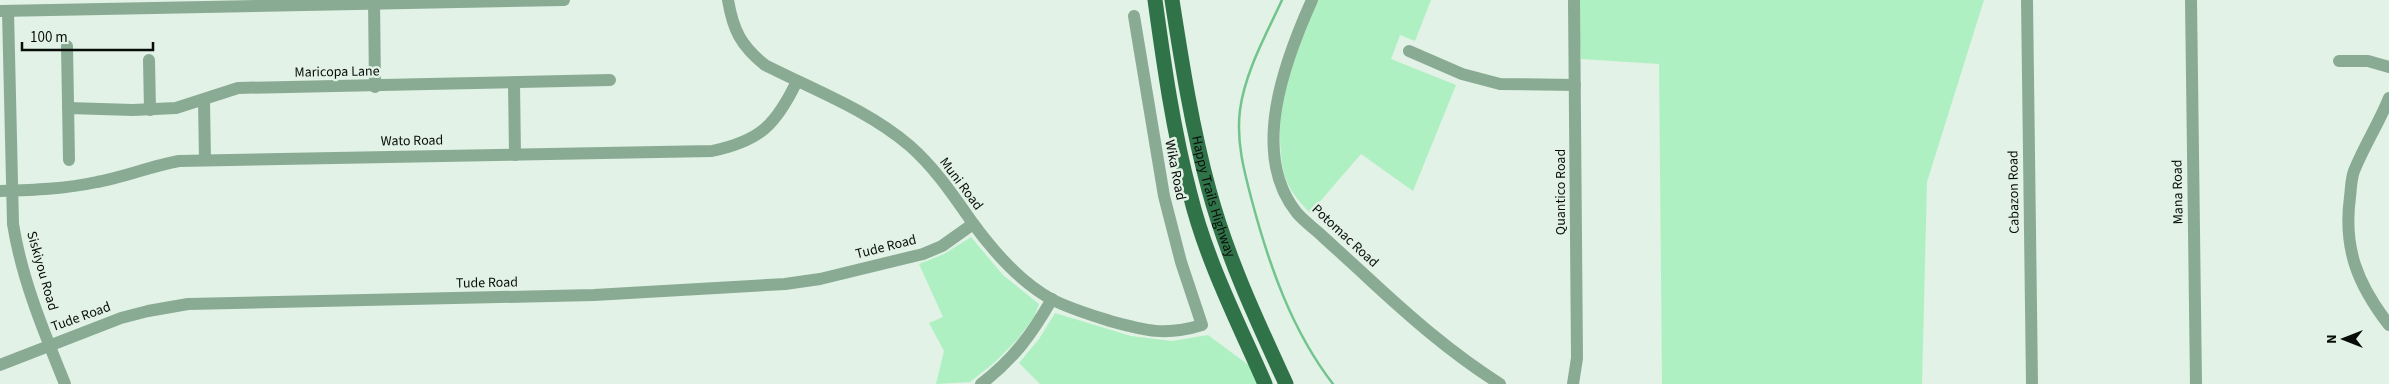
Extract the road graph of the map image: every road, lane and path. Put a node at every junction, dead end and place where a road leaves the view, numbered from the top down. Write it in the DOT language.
graph roads {
  1 [pos="564,0"];
  2 [pos="728,0"];
  3 [pos="1154,0"];
  4 [pos="1172,0"];
  5 [pos="1312,0"];
  6 [pos="1574,0"];
  7 [pos="2027,0"];
  8 [pos="2191,0"];
  9 [pos="374,3"];
  10 [pos="4,11"];
  11 [pos="1134,16"];
  12 [pos="67,46"];
  13 [pos="1409,50"];
  14 [pos="149,60"];
  15 [pos="2338,61"];
  16 [pos="2389,67"];
  17 [pos="610,80"];
  18 [pos="797,82"];
  19 [pos="514,83"];
  20 [pos="1575,85"];
  21 [pos="375,86"];
  22 [pos="2389,98"];
  23 [pos="204,100"];
  24 [pos="68,108"];
  25 [pos="150,110"];
  26 [pos="515,154"];
  27 [pos="69,160"];
  28 [pos="205,160"];
  29 [pos="6,191"];
  30 [pos="973,224"];
  31 [pos="1052,299"];
  32 [pos="1202,325"];
  33 [pos="2389,325"];
  34 [pos="49,345"];
  35 [pos="0,365"];
  36 [pos="65,384"];
  37 [pos="981,384"];
  38 [pos="1265,384"];
  39 [pos="1286,384"];
  40 [pos="1500,384"];
  41 [pos="1573,384"];
  42 [pos="2032,384"];
  43 [pos="2196,384"];
  1 -- 9 [label="street"];
  2 -- 18 [label="street, Muni Road"];
  3 -- 38 [label="main road, Happy Trails Highway"];
  4 -- 39 [label="main road, Happy Trails Highway"];
  5 -- 40 [label="street, Potomac Road"];
  6 -- 20 [label="street, Quantico Road"];
  7 -- 42 [label="street, Cabazon Road"];
  8 -- 43 [label="street, Mana Road"];
  9 -- 10 [label="street"];
  9 -- 21 [label="street"];
  10 -- 29 [label="street, Siskiyou Road"];
  11 -- 32 [label="street, Wika Road"];
  12 -- 24 [label="street"];
  13 -- 20 [label="street"];
  14 -- 25 [label="street"];
  15 -- 16 [label="street"];
  17 -- 19 [label="street, Maricopa Lane"];
  18 -- 26 [label="street, Wato Road"];
  18 -- 30 [label="street, Muni Road"];
  19 -- 21 [label="street, Maricopa Lane"];
  19 -- 26 [label="street"];
  20 -- 41 [label="street, Quantico Road"];
  21 -- 23 [label="street, Maricopa Lane"];
  22 -- 33 [label="street"];
  23 -- 25 [label="street, Maricopa Lane"];
  23 -- 28 [label="street"];
  24 -- 25 [label="street, Maricopa Lane"];
  24 -- 27 [label="street"];
  26 -- 28 [label="street, Wato Road"];
  28 -- 29 [label="street, Wato Road"];
  29 -- 34 [label="street, Siskiyou Road"];
  30 -- 31 [label="street, Muni Road"];
  30 -- 34 [label="street, Tude Road"];
  31 -- 32 [label="street, Muni Road"];
  31 -- 37 [label="street"];
  34 -- 35 [label="street, Tude Road"];
  34 -- 36 [label="street, Siskiyou Road"];
}
